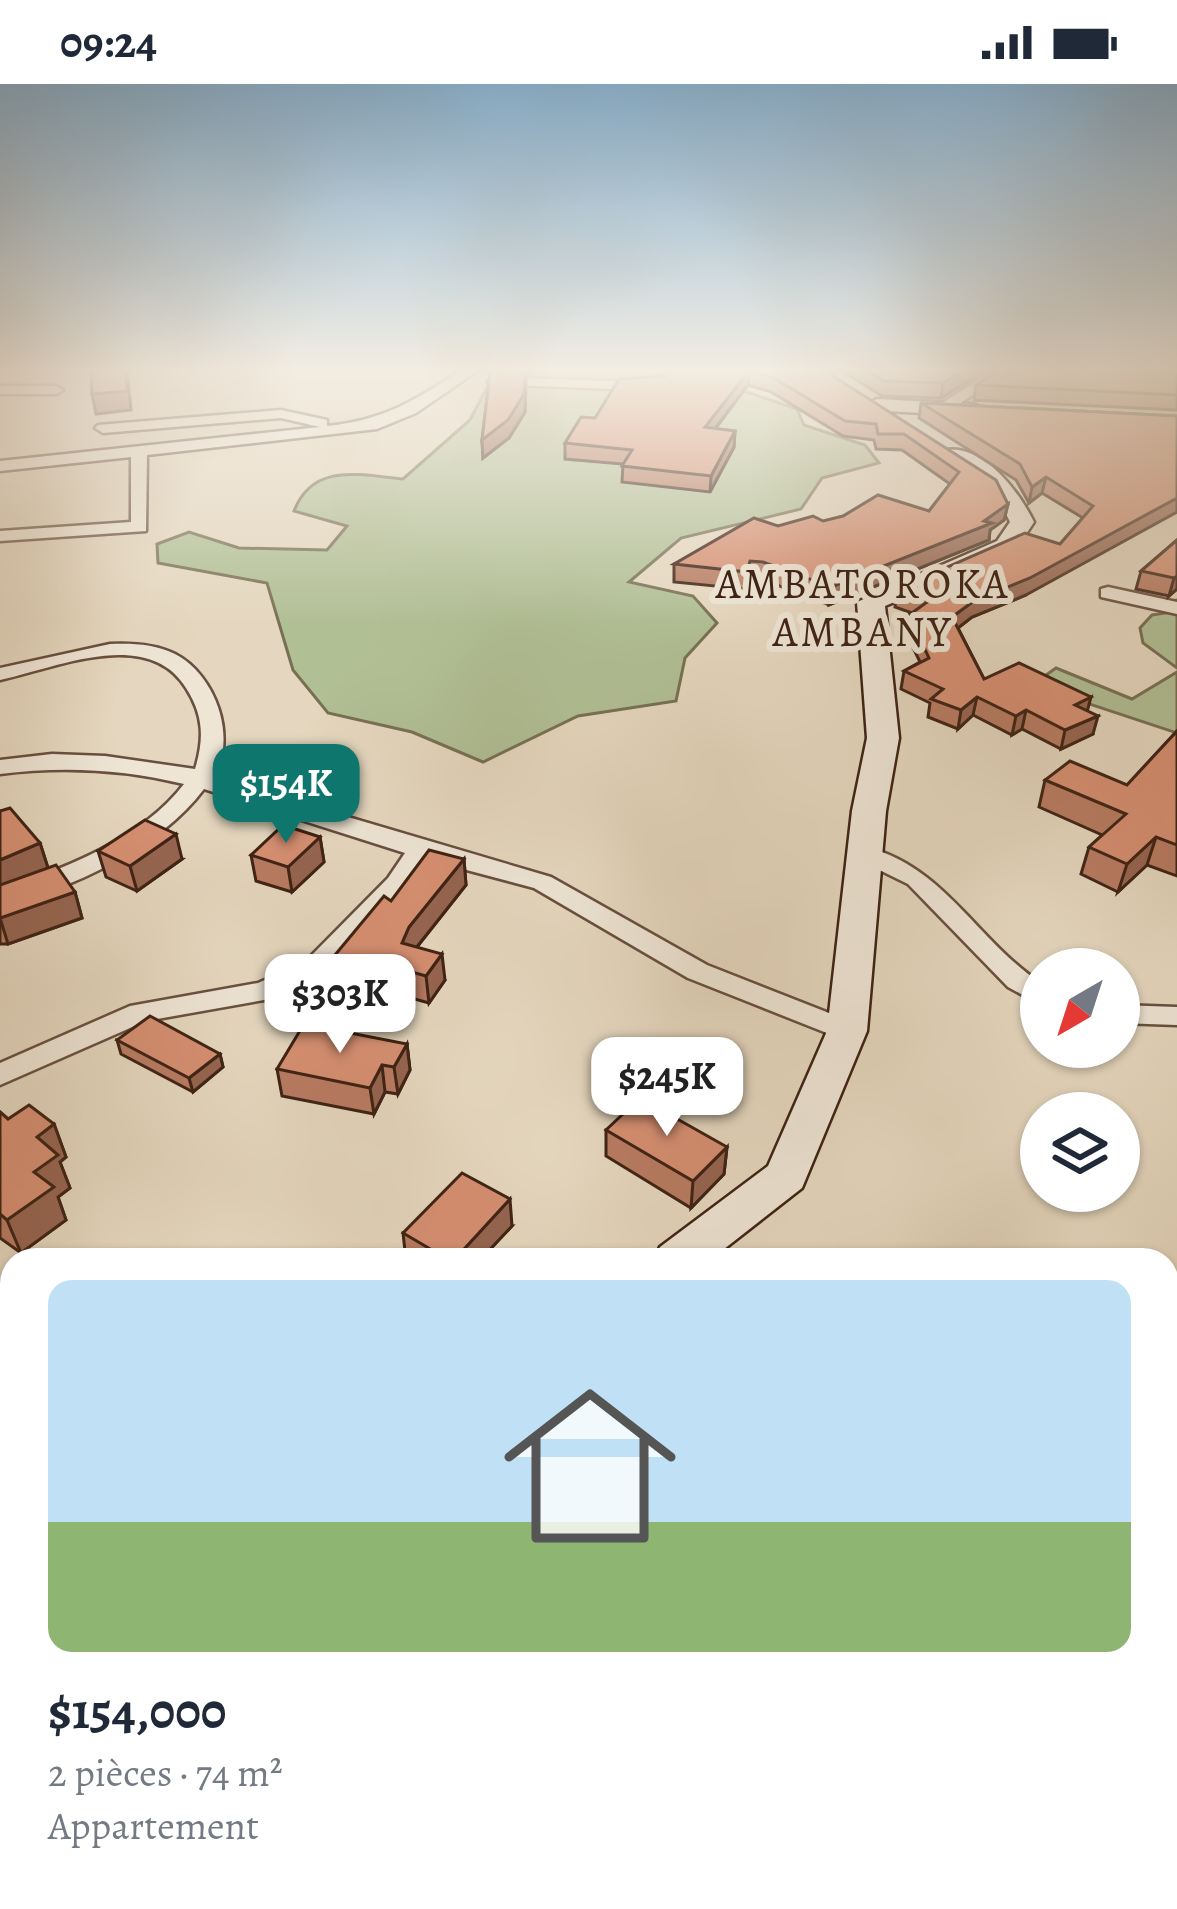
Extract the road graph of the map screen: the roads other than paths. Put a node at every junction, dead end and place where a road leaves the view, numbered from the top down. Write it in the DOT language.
graph roads {
  1 [pos="91,454"];
  2 [pos="139,454"];
  3 [pos="952,454"];
  4 [pos="0,466"];
  5 [pos="0,536"];
  6 [pos="1108,593"];
  7 [pos="1177,608"];
  8 [pos="0,674"];
  9 [pos="0,767"];
  10 [pos="201,784"];
  11 [pos="419,850"];
  12 [pos="866,854"];
  13 [pos="0,899"];
  14 [pos="1020,984"];
  15 [pos="1140,1015"];
  16 [pos="1177,1016"];
  17 [pos="847,1031"];
  18 [pos="0,1076"];
  19 [pos="693,1248"];
  1 -- 4 [label="street"];
  2 -- 5 [label="street"];
  3 -- 12 [label="street"];
  6 -- 7 [label="street"];
  8 -- 10 [label="street"];
  9 -- 10 [label="street"];
  10 -- 11 [label="street"];
  10 -- 13 [label="street"];
  11 -- 17 [label="street"];
  11 -- 18 [label="street"];
  12 -- 14 [label="street"];
  12 -- 17 [label="street"];
  15 -- 16 [label="street"];
  17 -- 19 [label="street"];
}
